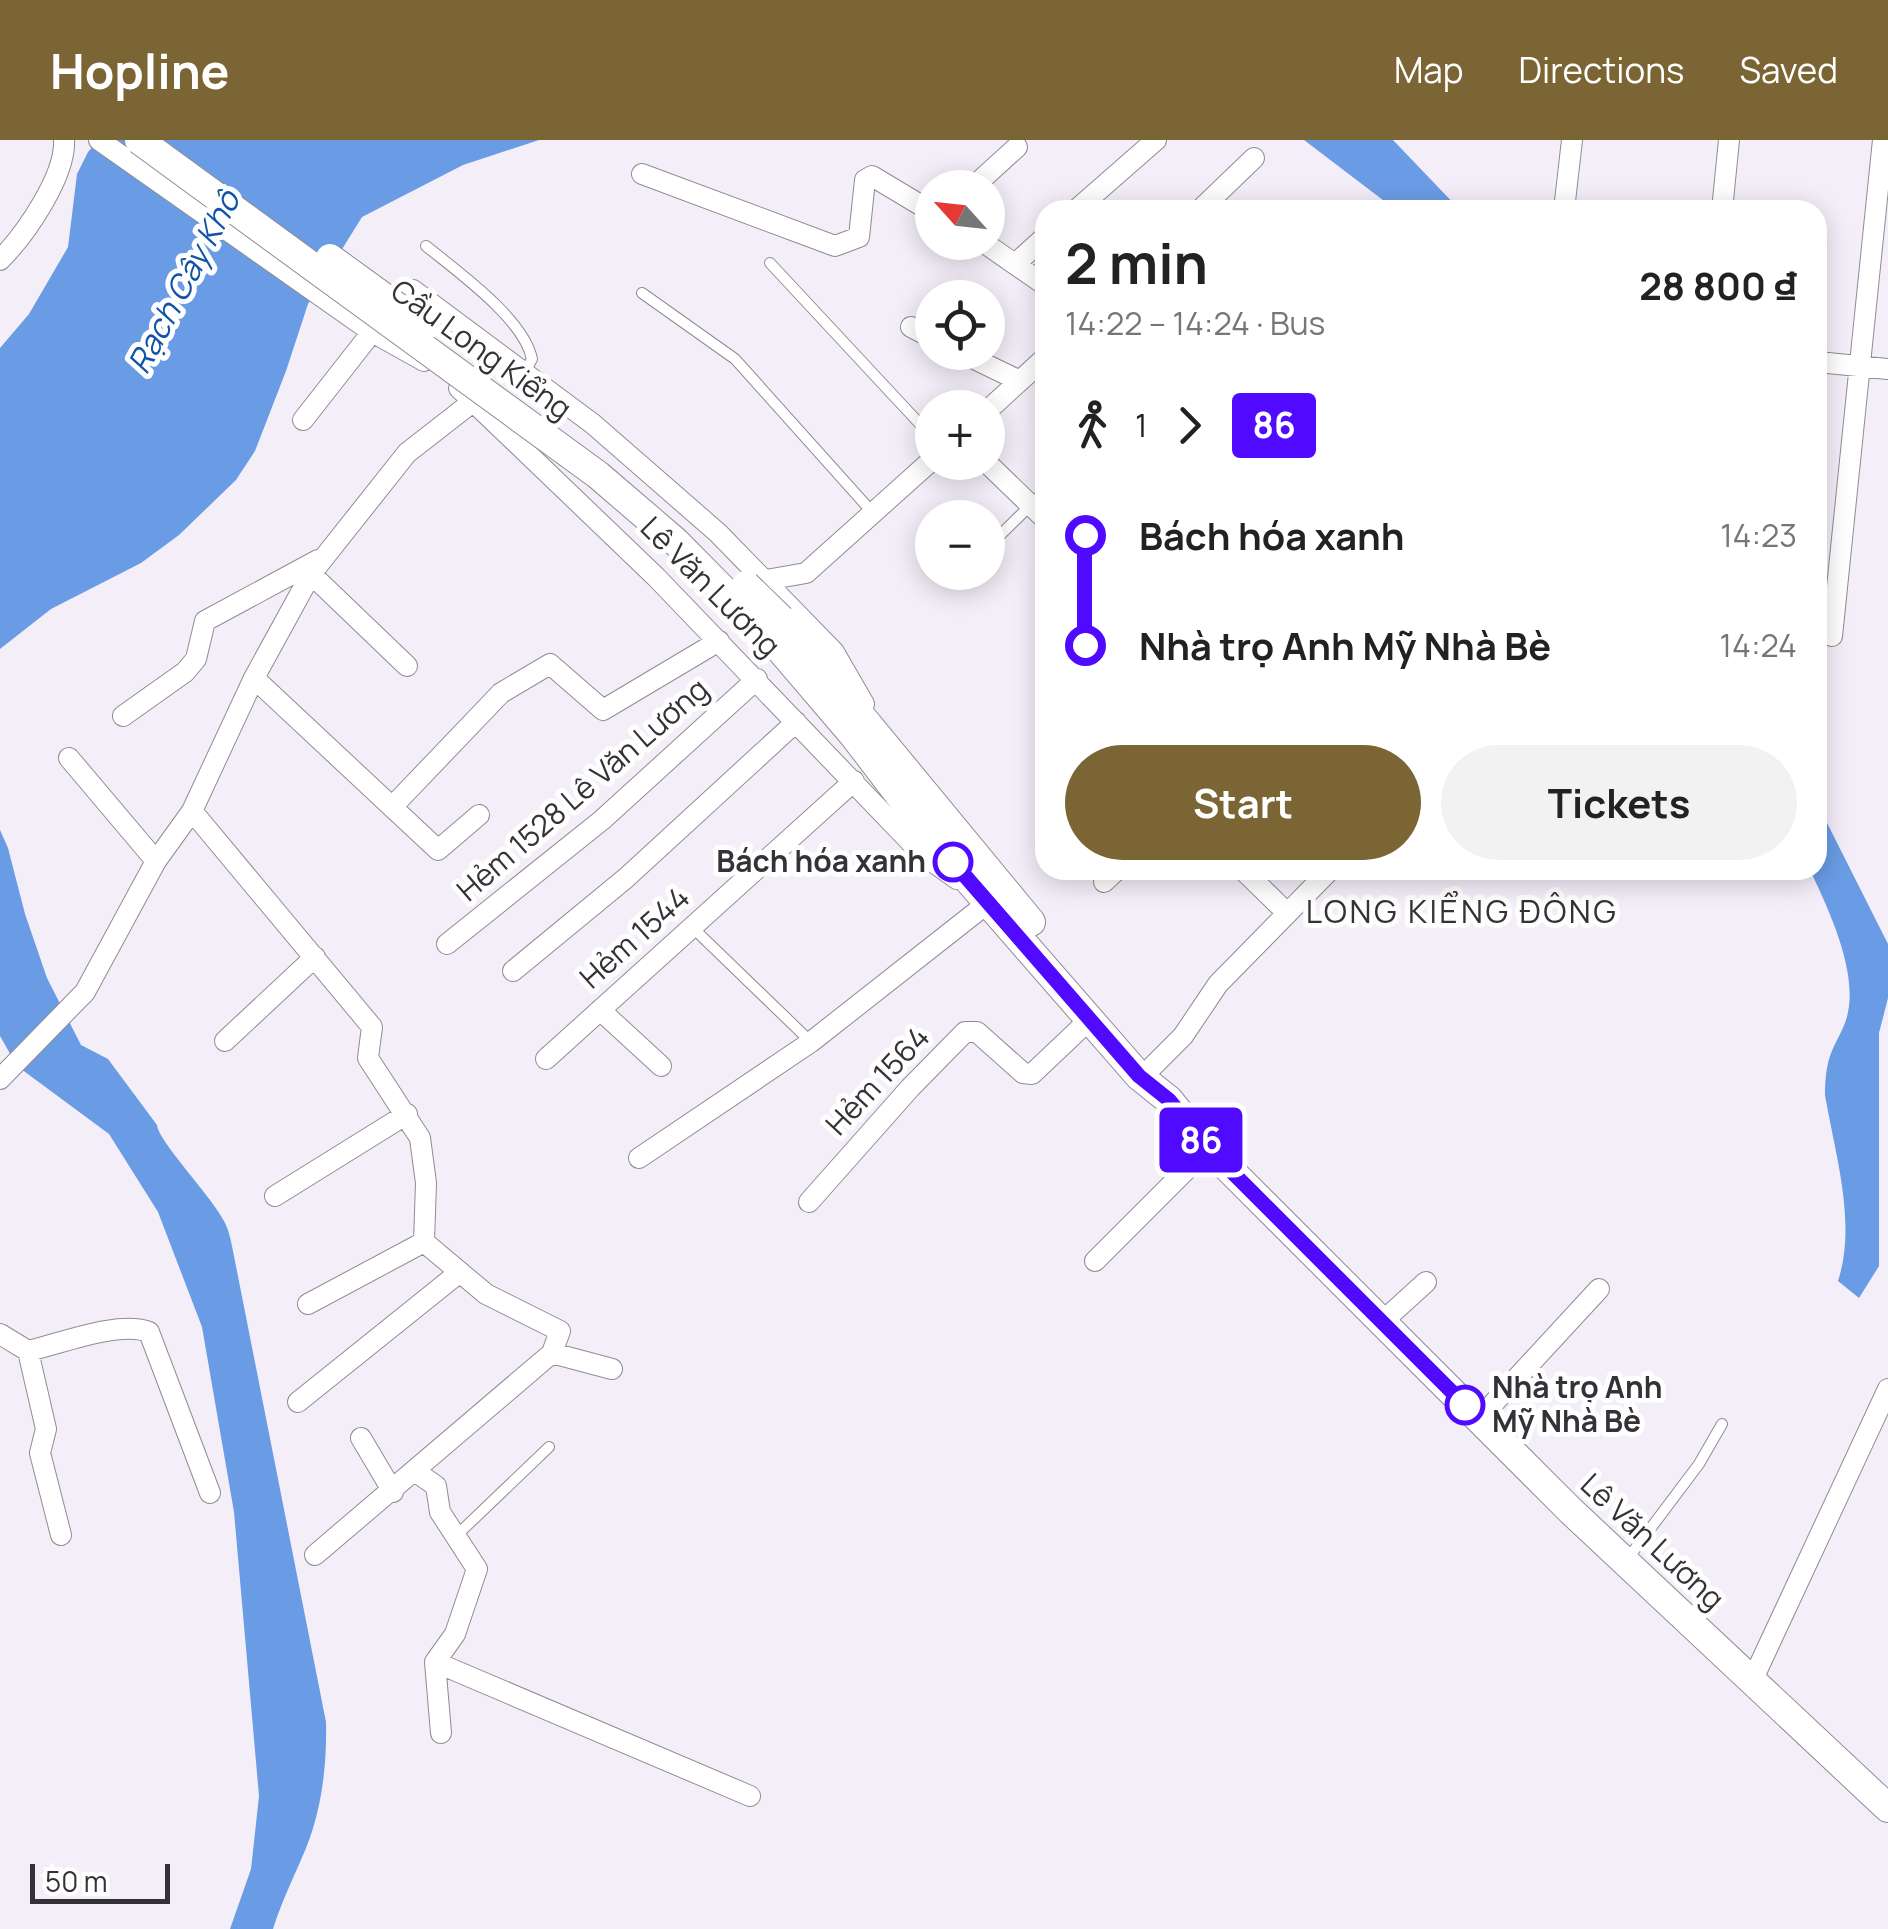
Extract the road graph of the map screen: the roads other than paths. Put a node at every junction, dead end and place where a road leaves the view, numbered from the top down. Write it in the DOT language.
graph roads {
  1 [pos="64,140"];
  2 [pos="99,140"];
  3 [pos="140,140"];
  4 [pos="170,140"];
  5 [pos="1156,140"];
  6 [pos="1572,140"];
  7 [pos="1729,140"];
  8 [pos="1884,140"];
  9 [pos="1017,147"];
  10 [pos="1254,158"];
  11 [pos="992,170"];
  12 [pos="642,174"];
  13 [pos="1087,200"];
  14 [pos="1210,200"];
  15 [pos="1565,200"];
  16 [pos="1723,200"];
  17 [pos="915,202"];
  18 [pos="426,246"];
  19 [pos="1035,247"];
  20 [pos="1005,257"];
  21 [pos="0,260"];
  22 [pos="770,264"];
  23 [pos="1015,264"];
  24 [pos="1035,278"];
  25 [pos="642,293"];
  26 [pos="911,327"];
  27 [pos="915,329"];
  28 [pos="372,332"];
  29 [pos="1827,363"];
  30 [pos="1860,366"];
  31 [pos="1035,367"];
  32 [pos="1888,369"];
  33 [pos="997,370"];
  34 [pos="525,372"];
  35 [pos="1020,381"];
  36 [pos="1005,395"];
  37 [pos="474,400"];
  38 [pos="915,419"];
  39 [pos="303,420"];
  40 [pos="915,476"];
  41 [pos="1005,477"];
  42 [pos="1035,501"];
  43 [pos="1035,509"];
  44 [pos="874,514"];
  45 [pos="1005,533"];
  46 [pos="324,556"];
  47 [pos="311,574"];
  48 [pos="766,580"];
  49 [pos="774,626"];
  50 [pos="1832,636"];
  51 [pos="719,640"];
  52 [pos="407,666"];
  53 [pos="254,678"];
  54 [pos="757,679"];
  55 [pos="122,716"];
  56 [pos="796,722"];
  57 [pos="890,750"];
  58 [pos="69,758"];
  59 [pos="854,782"];
  60 [pos="392,807"];
  61 [pos="192,811"];
  62 [pos="479,815"];
  63 [pos="156,861"];
  64 [pos="1254,880"];
  65 [pos="1320,880"];
  66 [pos="989,902"];
  67 [pos="1287,914"];
  68 [pos="692,927"];
  69 [pos="447,944"];
  70 [pos="315,957"];
  71 [pos="512,972"];
  72 [pos="600,1010"];
  73 [pos="1089,1020"];
  74 [pos="225,1041"];
  75 [pos="811,1042"];
  76 [pos="546,1059"];
  77 [pos="661,1066"];
  78 [pos="1152,1067"];
  79 [pos="0,1079"];
  80 [pos="1169,1100"];
  81 [pos="407,1114"];
  82 [pos="1208,1148"];
  83 [pos="639,1158"];
  84 [pos="275,1196"];
  85 [pos="809,1202"];
  86 [pos="424,1242"];
  87 [pos="1095,1262"];
  88 [pos="460,1272"];
  89 [pos="1423,1284"];
  90 [pos="1599,1289"];
  91 [pos="308,1304"];
  92 [pos="1385,1319"];
  93 [pos="0,1334"];
  94 [pos="28,1351"];
  95 [pos="552,1353"];
  96 [pos="612,1369"];
  97 [pos="1888,1390"];
  98 [pos="298,1402"];
  99 [pos="1482,1416"];
  100 [pos="1722,1424"];
  101 [pos="361,1438"];
  102 [pos="549,1447"];
  103 [pos="416,1472"];
  104 [pos="210,1492"];
  105 [pos="393,1492"];
  106 [pos="61,1535"];
  107 [pos="456,1537"];
  108 [pos="314,1556"];
  109 [pos="1625,1562"];
  110 [pos="435,1662"];
  111 [pos="1752,1681"];
  112 [pos="442,1733"];
  113 [pos="750,1796"];
  114 [pos="1888,1808"];
  1 -- 21 [label="street"];
  2 -- 28 [label="street, Lê Văn Lương"];
  3 -- 49 [label="main road, Cầu Long Kiểng, bridge"];
  4 -- 49 [label="main road, Cầu Long Kiểng, bridge"];
  5 -- 13 [label="street"];
  6 -- 15 [label="street"];
  7 -- 16 [label="street"];
  8 -- 30 [label="street"];
  9 -- 11 [label="street"];
  10 -- 14 [label="street"];
  12 -- 17 [label="street"];
  18 -- 34 [label="lane"];
  19 -- 23 [label="street"];
  20 -- 23 [label="street"];
  22 -- 38 [label="lane"];
  23 -- 24 [label="street"];
  25 -- 44 [label="lane"];
  26 -- 27 [label="street"];
  28 -- 34 [label="street, Lê Văn Lương"];
  28 -- 37 [label="street, Lê Văn Lương"];
  28 -- 39 [label="street"];
  29 -- 30 [label="street"];
  30 -- 32 [label="street"];
  30 -- 50 [label="street"];
  31 -- 35 [label="street"];
  33 -- 35 [label="street"];
  34 -- 48 [label="street, Lê Văn Lương"];
  35 -- 36 [label="street"];
  37 -- 46 [label="street"];
  37 -- 51 [label="street, Lê Văn Lương"];
  40 -- 44 [label="street"];
  41 -- 42 [label="street"];
  43 -- 45 [label="lane"];
  44 -- 48 [label="street"];
  46 -- 47 [label="street"];
  46 -- 55 [label="street"];
  47 -- 52 [label="street"];
  47 -- 53 [label="street"];
  48 -- 57 [label="street, Lê Văn Lương"];
  49 -- 57 [label="main road, Lê Văn Lương"];
  49 -- 66 [label="main road, Lê Văn Lương"];
  51 -- 54 [label="street, Lê Văn Lương"];
  51 -- 60 [label="street"];
  53 -- 60 [label="street"];
  53 -- 61 [label="street"];
  54 -- 56 [label="street, Lê Văn Lương"];
  54 -- 69 [label="street, Hẻm 1528 Lê Văn Lương"];
  56 -- 59 [label="street, Lê Văn Lương"];
  56 -- 71 [label="street"];
  57 -- 78 [label="main road, Lê Văn Lương"];
  58 -- 63 [label="street"];
  59 -- 66 [label="street, Lê Văn Lương"];
  59 -- 68 [label="street, Hẻm 1544"];
  60 -- 62 [label="street"];
  61 -- 63 [label="street"];
  61 -- 70 [label="street"];
  63 -- 79 [label="street"];
  64 -- 67 [label="street"];
  65 -- 67 [label="street"];
  66 -- 73 [label="main road, Lê Văn Lương"];
  66 -- 75 [label="street"];
  67 -- 78 [label="street"];
  68 -- 72 [label="street, Hẻm 1544"];
  68 -- 75 [label="lane"];
  70 -- 74 [label="street"];
  70 -- 81 [label="street"];
  72 -- 76 [label="street, Hẻm 1544"];
  72 -- 77 [label="street"];
  73 -- 80 [label="main road, Lê Văn Lương"];
  73 -- 85 [label="street, Hẻm 1564"];
  75 -- 83 [label="street"];
  78 -- 80 [label="main road, Lê Văn Lương"];
  80 -- 82 [label="main road, Lê Văn Lương"];
  81 -- 84 [label="street"];
  81 -- 86 [label="street"];
  82 -- 87 [label="street"];
  82 -- 92 [label="main road, Lê Văn Lương"];
  86 -- 88 [label="street"];
  86 -- 91 [label="street"];
  88 -- 95 [label="street"];
  88 -- 98 [label="street"];
  89 -- 92 [label="street"];
  90 -- 99 [label="street"];
  92 -- 99 [label="main road, Lê Văn Lương"];
  93 -- 94 [label="street"];
  94 -- 104 [label="street"];
  94 -- 106 [label="street"];
  95 -- 96 [label="street"];
  95 -- 103 [label="street"];
  97 -- 111 [label="street"];
  99 -- 109 [label="main road, Lê Văn Lương"];
  100 -- 109 [label="lane"];
  101 -- 105 [label="street"];
  102 -- 107 [label="lane"];
  103 -- 105 [label="street"];
  103 -- 107 [label="street"];
  105 -- 108 [label="street"];
  107 -- 110 [label="street"];
  109 -- 111 [label="main road, Lê Văn Lương"];
  110 -- 112 [label="street"];
  110 -- 113 [label="street"];
  111 -- 114 [label="main road, Lê Văn Lương"];
}
